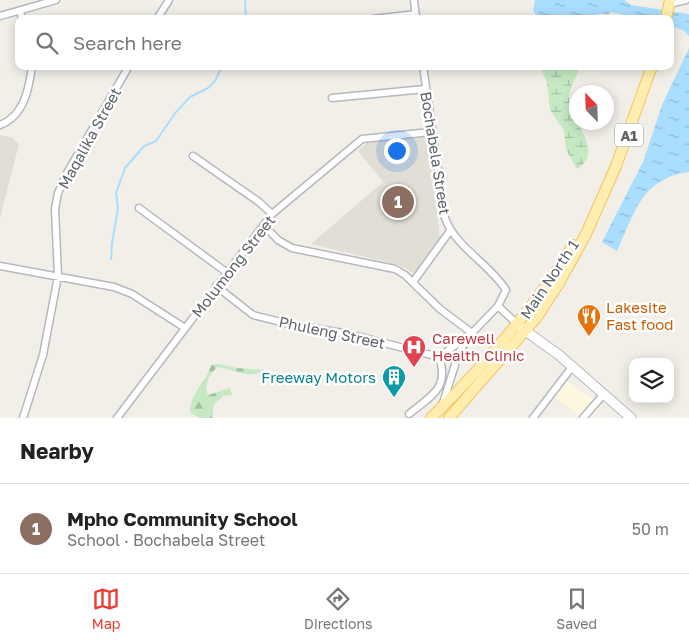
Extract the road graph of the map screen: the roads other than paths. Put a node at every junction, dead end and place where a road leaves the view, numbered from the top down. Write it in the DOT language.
graph roads {
  1 [pos="56,0"];
  2 [pos="169,0"];
  3 [pos="414,0"];
  4 [pos="686,0"];
  5 [pos="669,4"];
  6 [pos="20,11"];
  7 [pos="21,15"];
  8 [pos="160,15"];
  9 [pos="416,15"];
  10 [pos="0,16"];
  11 [pos="31,70"];
  12 [pos="127,70"];
  13 [pos="423,70"];
  14 [pos="651,70"];
  15 [pos="425,89"];
  16 [pos="332,98"];
  17 [pos="0,124"];
  18 [pos="431,132"];
  19 [pos="193,156"];
  20 [pos="139,208"];
  21 [pos="272,214"];
  22 [pos="264,225"];
  23 [pos="450,231"];
  24 [pos="0,266"];
  25 [pos="226,272"];
  26 [pos="58,276"];
  27 [pos="413,282"];
  28 [pos="216,286"];
  29 [pos="498,306"];
  30 [pos="184,328"];
  31 [pos="522,328"];
  32 [pos="472,333"];
  33 [pos="439,357"];
  34 [pos="572,367"];
  35 [pos="604,394"];
  36 [pos="442,407"];
  37 [pos="409,414"];
  38 [pos="23,418"];
  39 [pos="117,418"];
  40 [pos="431,418"];
  41 [pos="450,418"];
  42 [pos="532,418"];
  43 [pos="583,418"];
  44 [pos="631,418"];
  1 -- 6 [label="street"];
  2 -- 8 [label="street"];
  3 -- 9 [label="street"];
  4 -- 5 [label="street"];
  6 -- 7 [label="street"];
  6 -- 10 [label="street"];
  11 -- 17 [label="street"];
  12 -- 26 [label="street, Maqalika Street"];
  13 -- 15 [label="street, Bochabela Street"];
  14 -- 31 [label="main road, Main North 1 / A1"];
  15 -- 16 [label="street"];
  15 -- 18 [label="street, Bochabela Street"];
  18 -- 21 [label="street, Molumong Street"];
  18 -- 23 [label="street, Bochabela Street"];
  19 -- 21 [label="street"];
  20 -- 25 [label="street"];
  21 -- 22 [label="street, Molumong Street"];
  22 -- 25 [label="street, Molumong Street"];
  22 -- 27 [label="street"];
  23 -- 27 [label="street"];
  23 -- 29 [label="street, Bochabela Street"];
  24 -- 26 [label="street"];
  25 -- 28 [label="street, Molumong Street"];
  26 -- 30 [label="street"];
  26 -- 38 [label="street, Maqalika Street"];
  27 -- 32 [label="street"];
  28 -- 30 [label="street, Molumong Street"];
  28 -- 33 [label="street, Phuleng Street"];
  29 -- 31 [label="street"];
  29 -- 32 [label="street"];
  30 -- 39 [label="street, Molumong Street"];
  31 -- 34 [label="main road"];
  31 -- 36 [label="main road, Main North 1 / A1"];
  31 -- 41 [label="main road, Main North 1 / A1"];
  32 -- 33 [label="street"];
  32 -- 36 [label="street"];
  33 -- 37 [label="street"];
  34 -- 35 [label="main road"];
  34 -- 42 [label="street"];
  35 -- 43 [label="street"];
  35 -- 44 [label="main road"];
  36 -- 40 [label="main road, Main North 1 / A1"];
}
